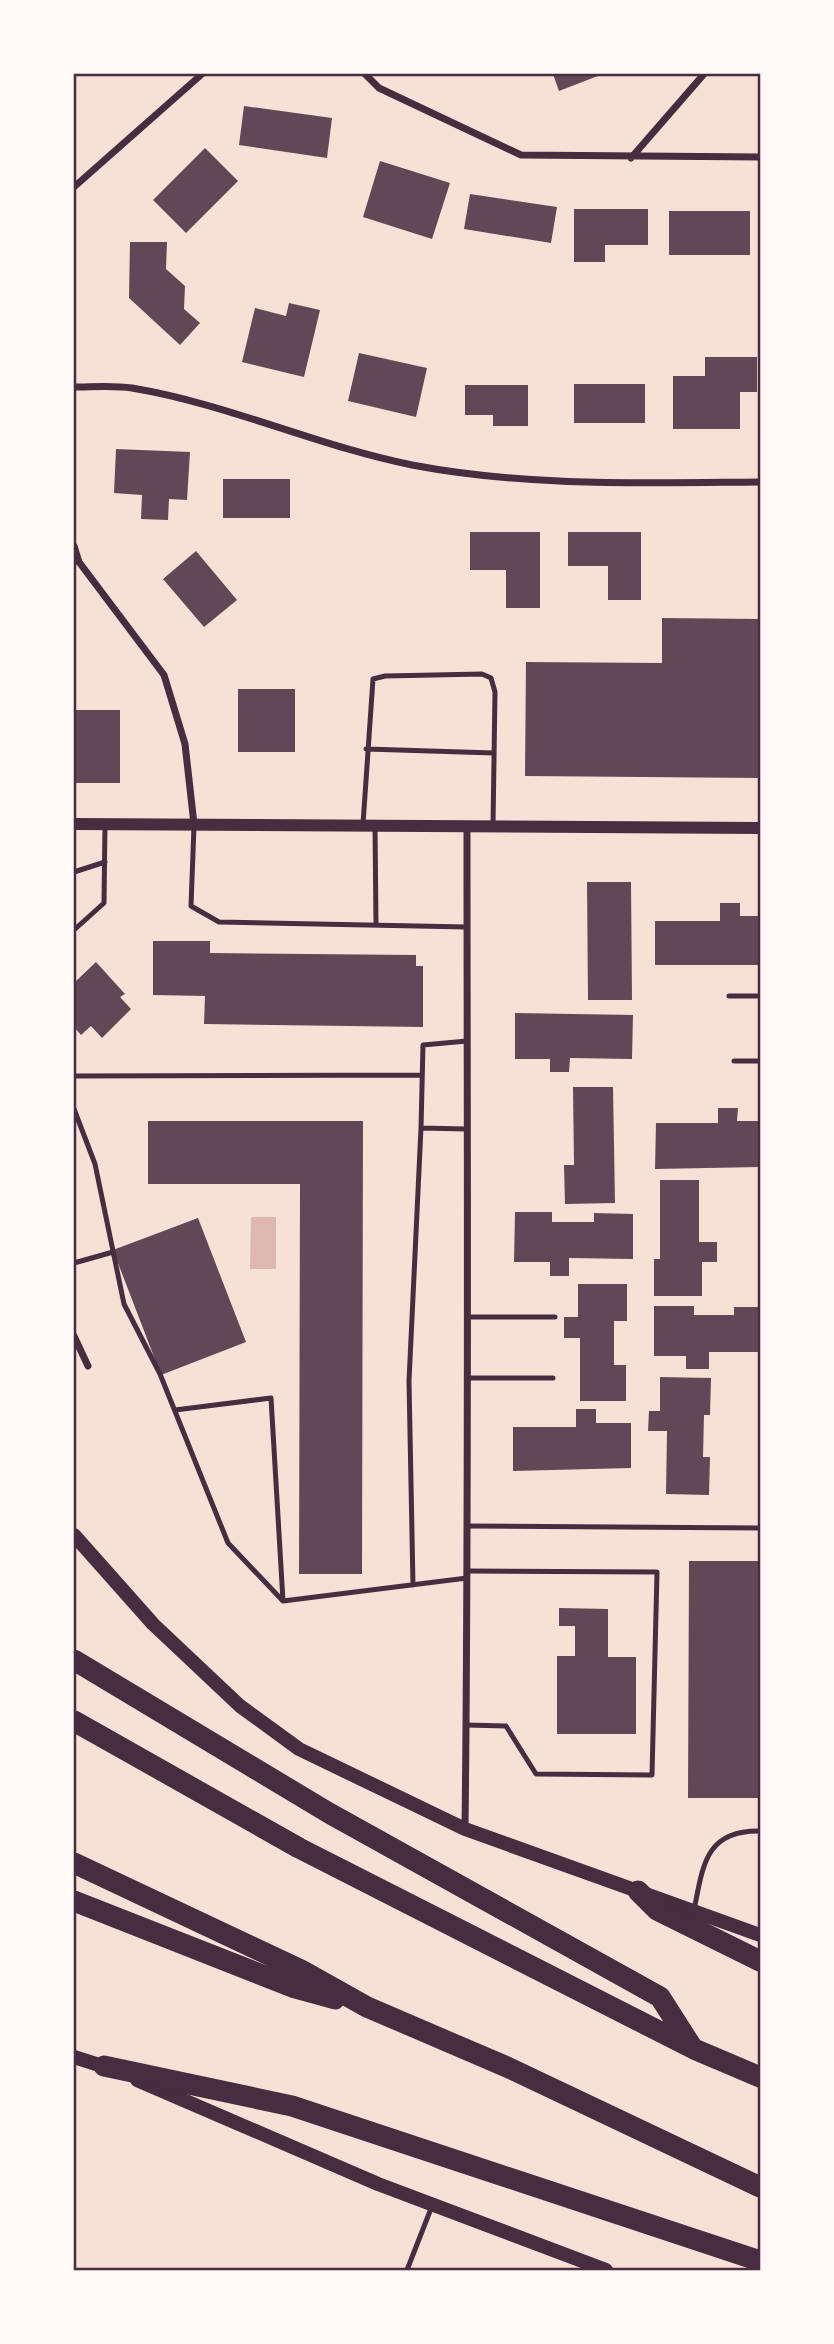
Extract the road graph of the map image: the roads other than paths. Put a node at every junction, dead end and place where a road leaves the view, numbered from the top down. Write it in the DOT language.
graph roads {
  1 [pos="202,74"];
  2 [pos="365,74"];
  3 [pos="704,74"];
  4 [pos="761,157"];
  5 [pos="631,158"];
  6 [pos="74,187"];
  7 [pos="74,387"];
  8 [pos="761,482"];
  9 [pos="74,546"];
  10 [pos="366,749"];
  11 [pos="494,753"];
  12 [pos="74,824"];
  13 [pos="105,824"];
  14 [pos="194,824"];
  15 [pos="369,825"];
  16 [pos="467,826"];
  17 [pos="493,827"];
  18 [pos="761,828"];
  19 [pos="105,862"];
  20 [pos="74,872"];
  21 [pos="376,925"];
  22 [pos="467,927"];
  23 [pos="74,930"];
  24 [pos="729,996"];
  25 [pos="761,996"];
  26 [pos="467,1041"];
  27 [pos="734,1061"];
  28 [pos="761,1061"];
  29 [pos="422,1075"];
  30 [pos="74,1076"];
  31 [pos="74,1109"];
  32 [pos="421,1128"];
  33 [pos="466,1129"];
  34 [pos="113,1252"];
  35 [pos="74,1263"];
  36 [pos="469,1317"];
  37 [pos="555,1317"];
  38 [pos="74,1336"];
  39 [pos="88,1366"];
  40 [pos="469,1378"];
  41 [pos="553,1378"];
  42 [pos="174,1410"];
  43 [pos="467,1526"];
  44 [pos="761,1528"];
  45 [pos="74,1535"];
  46 [pos="467,1575"];
  47 [pos="413,1585"];
  48 [pos="283,1601"];
  49 [pos="74,1660"];
  50 [pos="74,1721"];
  51 [pos="466,1725"];
  52 [pos="465,1829"];
  53 [pos="761,1831"];
  54 [pos="74,1863"];
  55 [pos="638,1891"];
  56 [pos="74,1901"];
  57 [pos="694,1910"];
  58 [pos="761,1935"];
  59 [pos="761,1961"];
  60 [pos="367,2007"];
  61 [pos="694,2049"];
  62 [pos="74,2057"];
  63 [pos="104,2066"];
  64 [pos="761,2077"];
  65 [pos="761,2187"];
  66 [pos="433,2203"];
  67 [pos="761,2261"];
  68 [pos="407,2270"];
  69 [pos="606,2270"];
  1 -- 6 [label="street"];
  2 -- 5 [label="street"];
  3 -- 5 [label="street"];
  4 -- 5 [label="street"];
  7 -- 8 [label="street"];
  9 -- 14 [label="street"];
  10 -- 11 [label="lane"];
  10 -- 11 [label="lane"];
  10 -- 15 [label="lane"];
  11 -- 17 [label="lane"];
  12 -- 13 [label="street"];
  13 -- 14 [label="street"];
  13 -- 19 [label="lane"];
  14 -- 15 [label="street"];
  14 -- 21 [label="lane"];
  15 -- 16 [label="street"];
  15 -- 21 [label="lane"];
  16 -- 17 [label="street"];
  16 -- 22 [label="street"];
  17 -- 18 [label="street"];
  19 -- 20 [label="lane"];
  19 -- 23 [label="lane"];
  21 -- 22 [label="lane"];
  22 -- 26 [label="street"];
  24 -- 25 [label="lane"];
  26 -- 29 [label="lane"];
  26 -- 33 [label="street"];
  27 -- 28 [label="lane"];
  29 -- 30 [label="lane"];
  29 -- 32 [label="lane"];
  31 -- 34 [label="lane"];
  32 -- 33 [label="lane"];
  32 -- 47 [label="lane"];
  33 -- 36 [label="street"];
  34 -- 35 [label="lane"];
  34 -- 42 [label="lane"];
  36 -- 37 [label="lane"];
  36 -- 40 [label="street"];
  38 -- 39 [label="street"];
  40 -- 41 [label="lane"];
  40 -- 43 [label="street"];
  42 -- 48 [label="lane"];
  42 -- 48 [label="lane"];
  43 -- 44 [label="lane"];
  43 -- 46 [label="street"];
  45 -- 52 [label="main road"];
  46 -- 47 [label="lane"];
  46 -- 51 [label="street"];
  46 -- 51 [label="lane"];
  47 -- 48 [label="lane"];
  49 -- 61 [label="highway"];
  50 -- 61 [label="highway"];
  51 -- 52 [label="street"];
  52 -- 55 [label="main road"];
  53 -- 57 [label="lane"];
  54 -- 60 [label="highway"];
  55 -- 57 [label="main road"];
  55 -- 59 [label="highway"];
  56 -- 60 [label="highway"];
  57 -- 58 [label="main road"];
  60 -- 65 [label="highway"];
  61 -- 64 [label="highway"];
  62 -- 63 [label="main road"];
  63 -- 66 [label="main road"];
  63 -- 67 [label="highway"];
  66 -- 68 [label="lane"];
  66 -- 69 [label="main road"];
}
